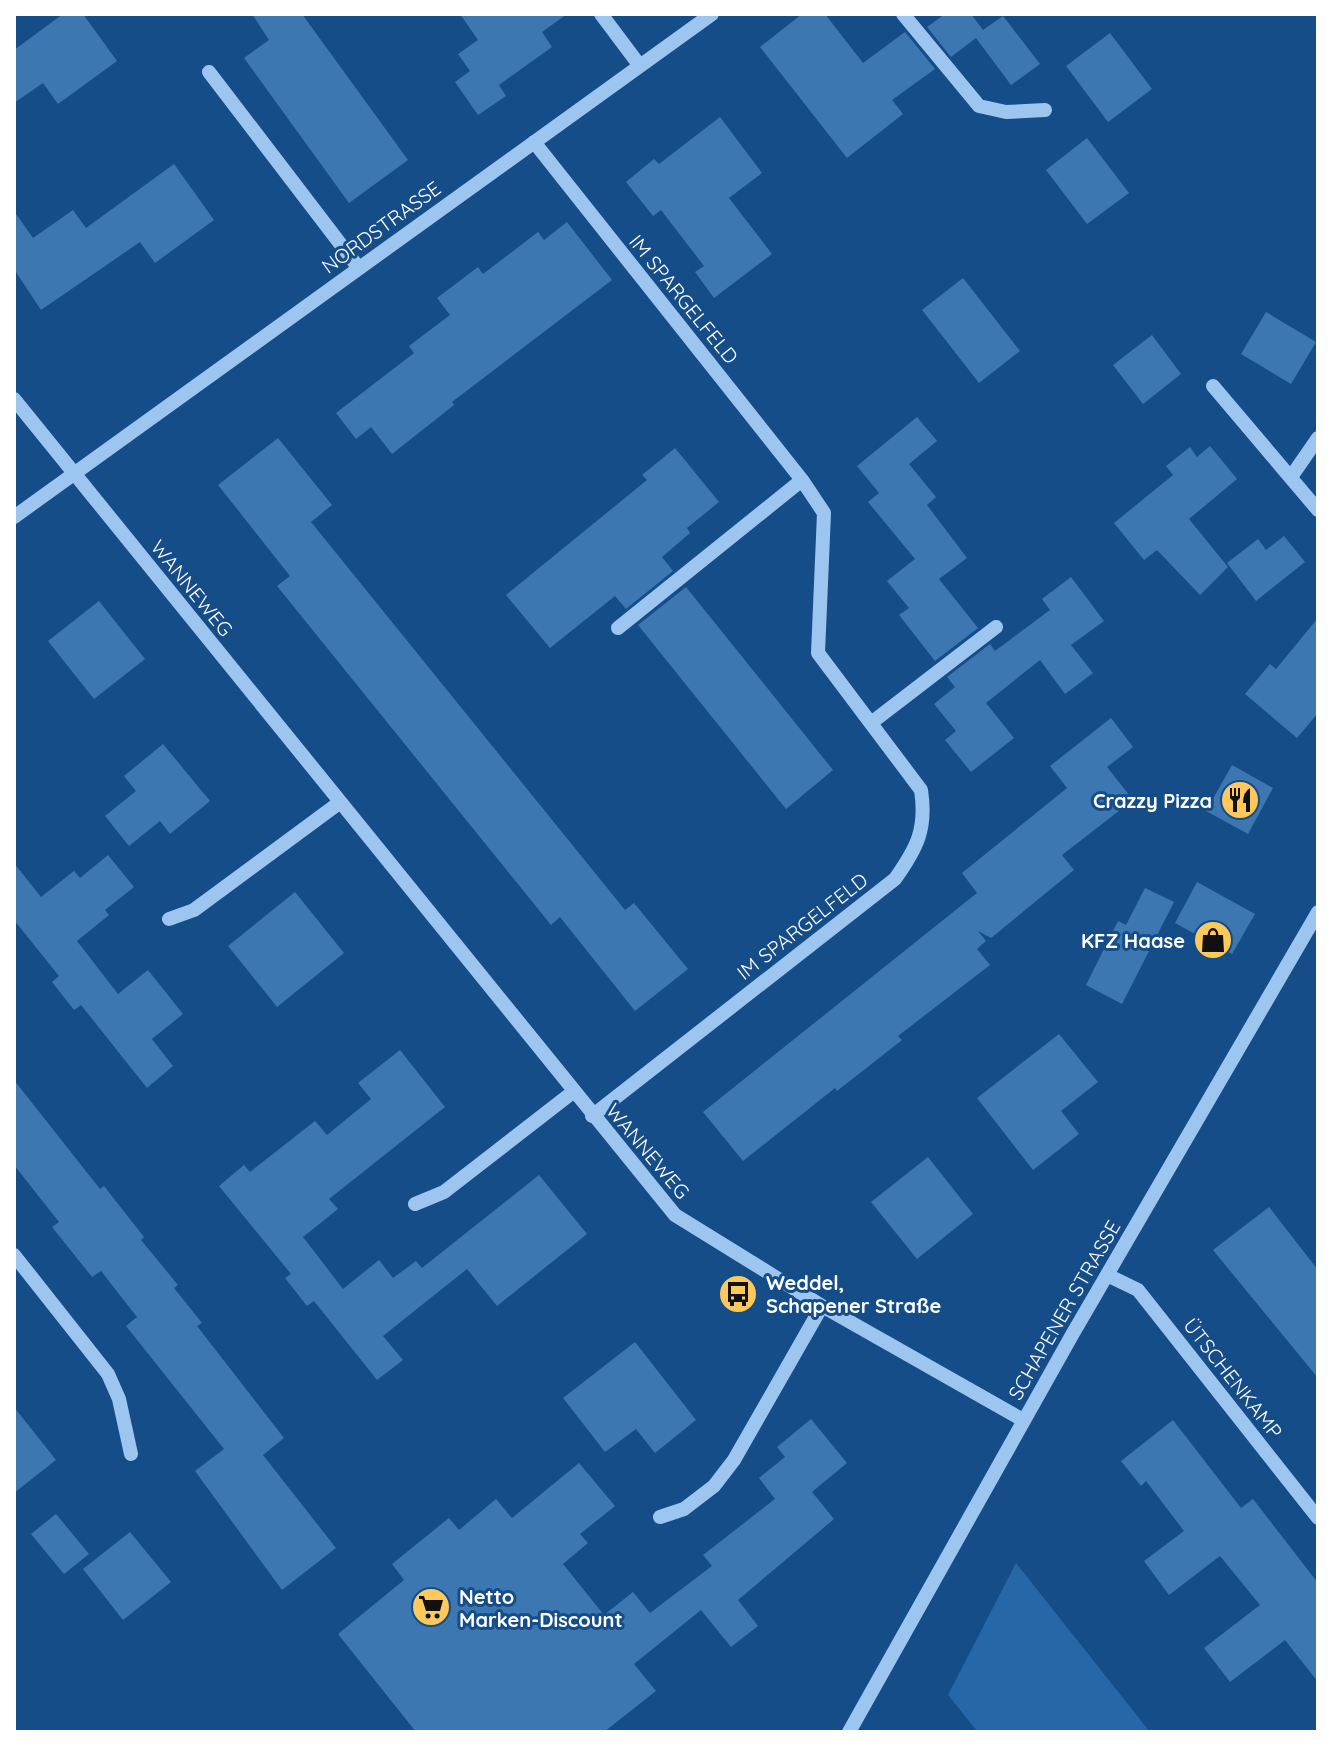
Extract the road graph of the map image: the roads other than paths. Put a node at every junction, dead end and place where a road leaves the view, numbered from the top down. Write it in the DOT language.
graph roads {
  1 [pos="601,14"];
  2 [pos="712,14"];
  3 [pos="903,14"];
  4 [pos="640,66"];
  5 [pos="209,72"];
  6 [pos="1045,110"];
  7 [pos="534,142"];
  8 [pos="358,267"];
  9 [pos="1213,386"];
  10 [pos="14,399"];
  11 [pos="1318,438"];
  12 [pos="74,473"];
  13 [pos="1291,477"];
  14 [pos="802,480"];
  15 [pos="1318,510"];
  16 [pos="14,517"];
  17 [pos="996,627"];
  18 [pos="618,628"];
  19 [pos="871,723"];
  20 [pos="339,803"];
  21 [pos="1318,912"];
  22 [pos="169,919"];
  23 [pos="573,1092"];
  24 [pos="592,1116"];
  25 [pos="415,1204"];
  26 [pos="14,1255"];
  27 [pos="1107,1275"];
  28 [pos="822,1306"];
  29 [pos="1023,1420"];
  30 [pos="131,1454"];
  31 [pos="660,1517"];
  32 [pos="1318,1518"];
  33 [pos="849,1732"];
  1 -- 4 [label="street"];
  2 -- 4 [label="street, NORDSTRASSE"];
  3 -- 6 [label="street"];
  4 -- 7 [label="street, NORDSTRASSE"];
  5 -- 8 [label="street"];
  7 -- 8 [label="street, NORDSTRASSE"];
  7 -- 14 [label="street, IM SPARGELFELD"];
  8 -- 12 [label="street, NORDSTRASSE"];
  9 -- 13 [label="street"];
  10 -- 12 [label="street, WANNEWEG"];
  11 -- 13 [label="street"];
  12 -- 16 [label="street, NORDSTRASSE"];
  12 -- 20 [label="street, WANNEWEG"];
  13 -- 15 [label="street"];
  14 -- 18 [label="street"];
  14 -- 19 [label="street, IM SPARGELFELD"];
  17 -- 19 [label="street"];
  19 -- 24 [label="street, IM SPARGELFELD"];
  20 -- 22 [label="street"];
  20 -- 23 [label="street, WANNEWEG"];
  21 -- 27 [label="street, SCHAPENER STRASSE"];
  23 -- 24 [label="street, WANNEWEG"];
  23 -- 25 [label="street"];
  24 -- 28 [label="street, WANNEWEG"];
  26 -- 30 [label="street"];
  27 -- 29 [label="street, SCHAPENER STRASSE"];
  27 -- 32 [label="street, ÜTSCHENKAMP"];
  28 -- 29 [label="street, WANNEWEG"];
  28 -- 31 [label="street"];
  29 -- 33 [label="street, SCHAPENER STRASSE"];
}
